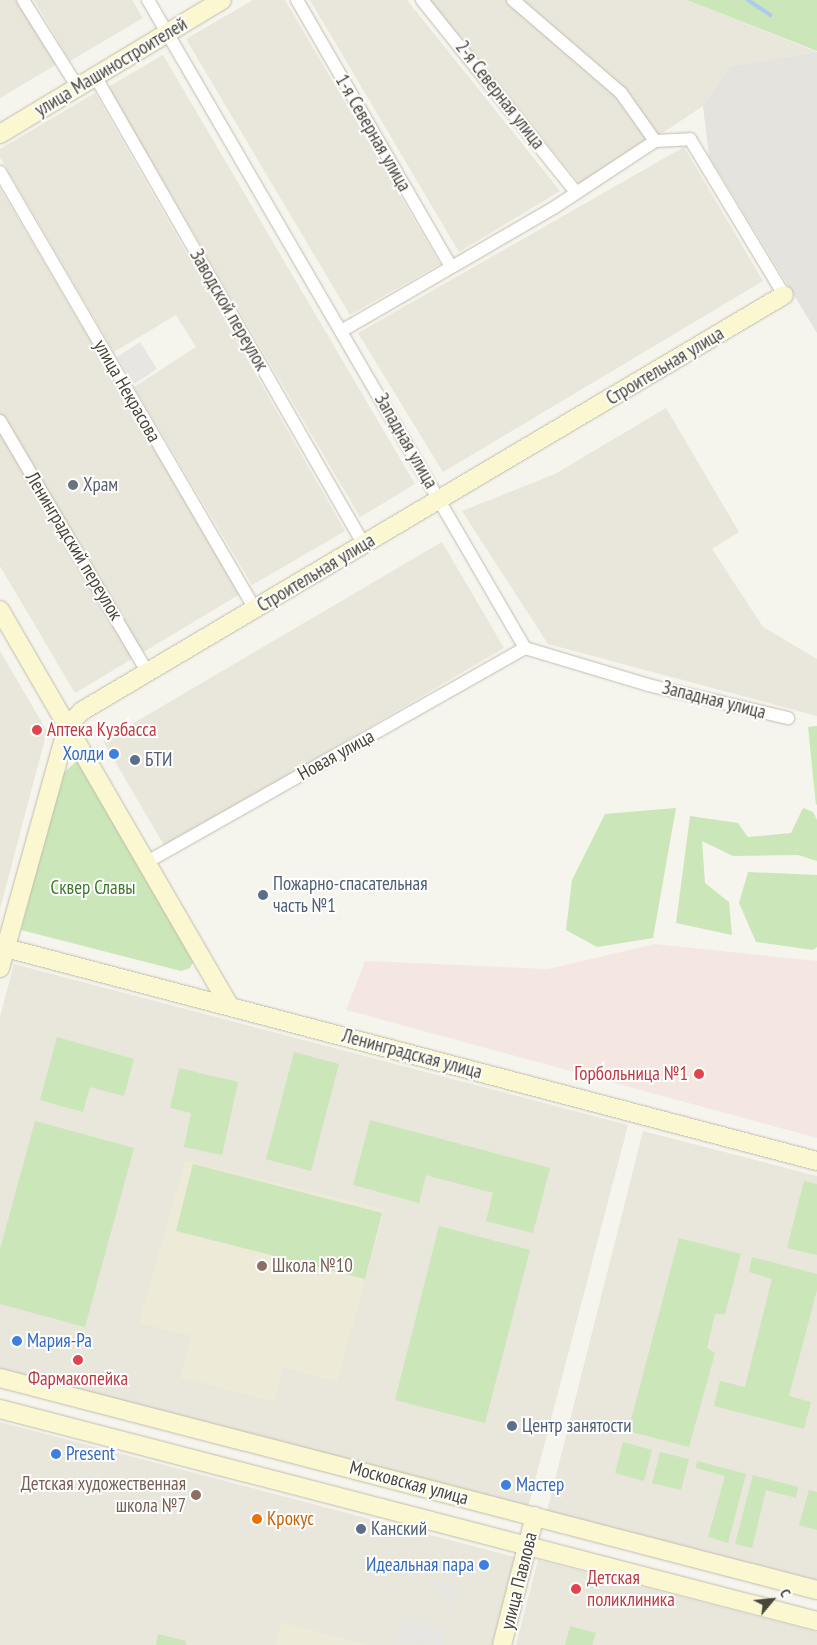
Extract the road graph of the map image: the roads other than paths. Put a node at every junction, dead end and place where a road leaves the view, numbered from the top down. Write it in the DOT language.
graph roads {
  1 [pos="23,0"];
  2 [pos="148,0"];
  3 [pos="222,0"];
  4 [pos="297,0"];
  5 [pos="422,0"];
  6 [pos="513,0"];
  7 [pos="168,33"];
  8 [pos="95,76"];
  9 [pos="77,86"];
  10 [pos="0,134"];
  11 [pos="655,141"];
  12 [pos="0,172"];
  13 [pos="575,191"];
  14 [pos="450,265"];
  15 [pos="784,295"];
  16 [pos="342,330"];
  17 [pos="0,421"];
  18 [pos="440,500"];
  19 [pos="364,545"];
  20 [pos="255,609"];
  21 [pos="0,610"];
  22 [pos="525,648"];
  23 [pos="147,672"];
  24 [pos="788,718"];
  25 [pos="68,725"];
  26 [pos="147,862"];
  27 [pos="6,948"];
  28 [pos="0,968"];
  29 [pos="229,1005"];
  30 [pos="817,1161"];
  31 [pos="0,1378"];
  32 [pos="0,1410"];
  33 [pos="535,1516"];
  34 [pos="527,1546"];
  35 [pos="817,1590"];
  36 [pos="817,1621"];
  37 [pos="502,1645"];
  1 -- 9 [label="street"];
  2 -- 7 [label="street, Западная улица"];
  3 -- 7 [label="street, улица Машиностроителей"];
  4 -- 14 [label="street, 1-я Северная улица"];
  5 -- 13 [label="street, 2-я Северная улица"];
  6 -- 11 [label="street"];
  7 -- 8 [label="street, улица Машиностроителей"];
  7 -- 16 [label="street, Западная улица"];
  8 -- 9 [label="street, улица Машиностроителей"];
  8 -- 19 [label="street, Заводской переулок"];
  9 -- 10 [label="street, улица Машиностроителей"];
  11 -- 13 [label="street"];
  11 -- 15 [label="street"];
  12 -- 20 [label="street, улица Некрасова"];
  13 -- 14 [label="street"];
  14 -- 16 [label="street"];
  15 -- 18 [label="street, Строительная улица"];
  16 -- 18 [label="street, Западная улица"];
  17 -- 23 [label="street, Ленинградский переулок"];
  18 -- 19 [label="street, Строительная улица"];
  18 -- 22 [label="street, Западная улица"];
  19 -- 20 [label="street, Строительная улица"];
  20 -- 23 [label="street, Строительная улица"];
  21 -- 25 [label="street"];
  22 -- 24 [label="street, Западная улица"];
  22 -- 26 [label="street, Новая улица"];
  23 -- 25 [label="street, Строительная улица"];
  25 -- 26 [label="street"];
  25 -- 27 [label="street"];
  26 -- 29 [label="street"];
  27 -- 28 [label="street"];
  27 -- 29 [label="street, Ленинградская улица"];
  29 -- 30 [label="street, Ленинградская улица"];
  31 -- 33 [label="street, Московская улица"];
  32 -- 34 [label="street, Московская улица"];
  33 -- 34 [label="street, улица Павлова"];
  33 -- 35 [label="street, Московская улица"];
  34 -- 36 [label="street, Московская улица"];
  34 -- 37 [label="street, улица Павлова"];
}
